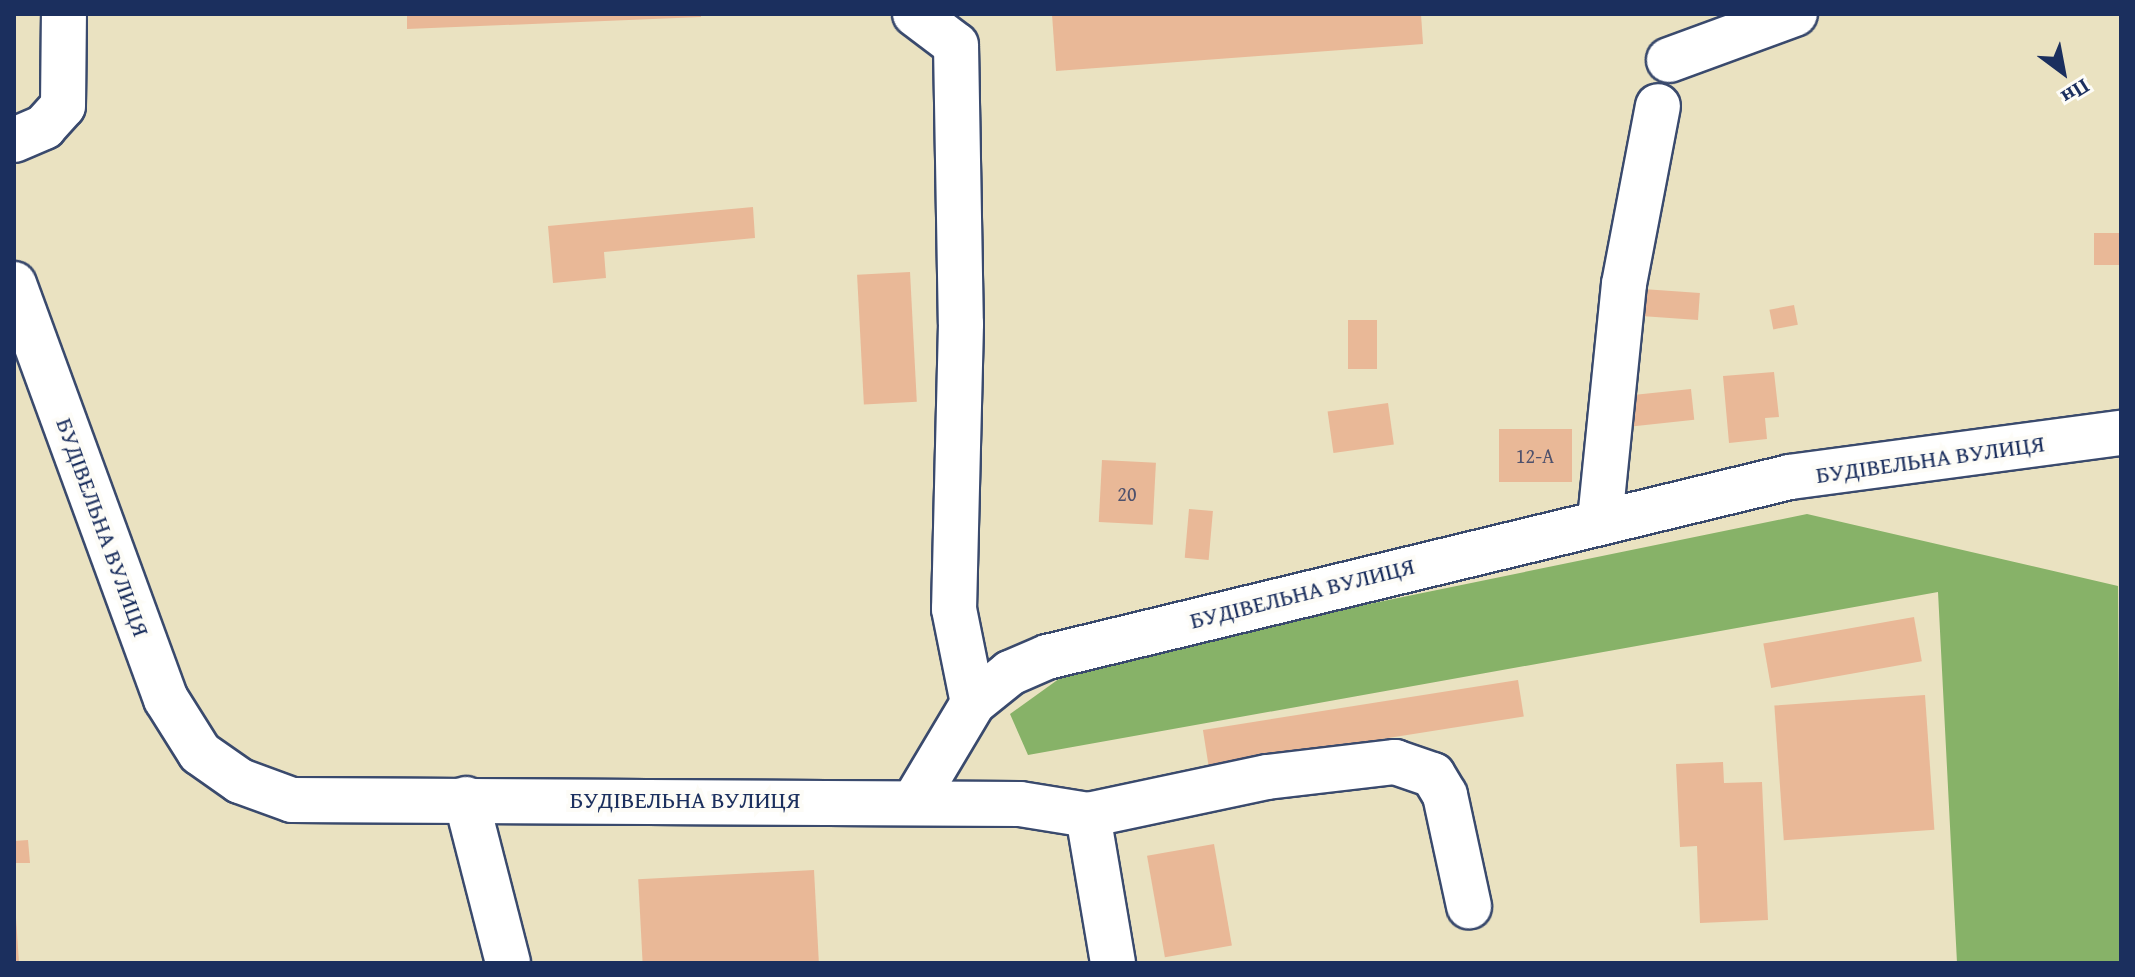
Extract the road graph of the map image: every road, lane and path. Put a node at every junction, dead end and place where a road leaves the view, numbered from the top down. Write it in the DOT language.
graph roads {
  1 [pos="64,14"];
  2 [pos="915,14"];
  3 [pos="1795,14"];
  4 [pos="1669,60"];
  5 [pos="1658,106"];
  6 [pos="14,140"];
  7 [pos="14,284"];
  8 [pos="2121,433"];
  9 [pos="1600,520"];
  10 [pos="973,703"];
  11 [pos="466,799"];
  12 [pos="914,802"];
  13 [pos="1088,815"];
  14 [pos="1469,906"];
  15 [pos="508,963"];
  16 [pos="1113,963"];
  1 -- 6 [label="street"];
  2 -- 10 [label="street"];
  3 -- 4 [label="street"];
  5 -- 9 [label="street"];
  7 -- 11 [label="street, БУДІВЕЛЬНА ВУЛИЦЯ"];
  8 -- 9 [label="street, БУДІВЕЛЬНА ВУЛИЦЯ"];
  9 -- 10 [label="street, БУДІВЕЛЬНА ВУЛИЦЯ"];
  10 -- 12 [label="street, БУДІВЕЛЬНА ВУЛИЦЯ"];
  11 -- 12 [label="street, БУДІВЕЛЬНА ВУЛИЦЯ"];
  11 -- 15 [label="street"];
  12 -- 13 [label="street"];
  13 -- 14 [label="street"];
  13 -- 16 [label="street"];
}
